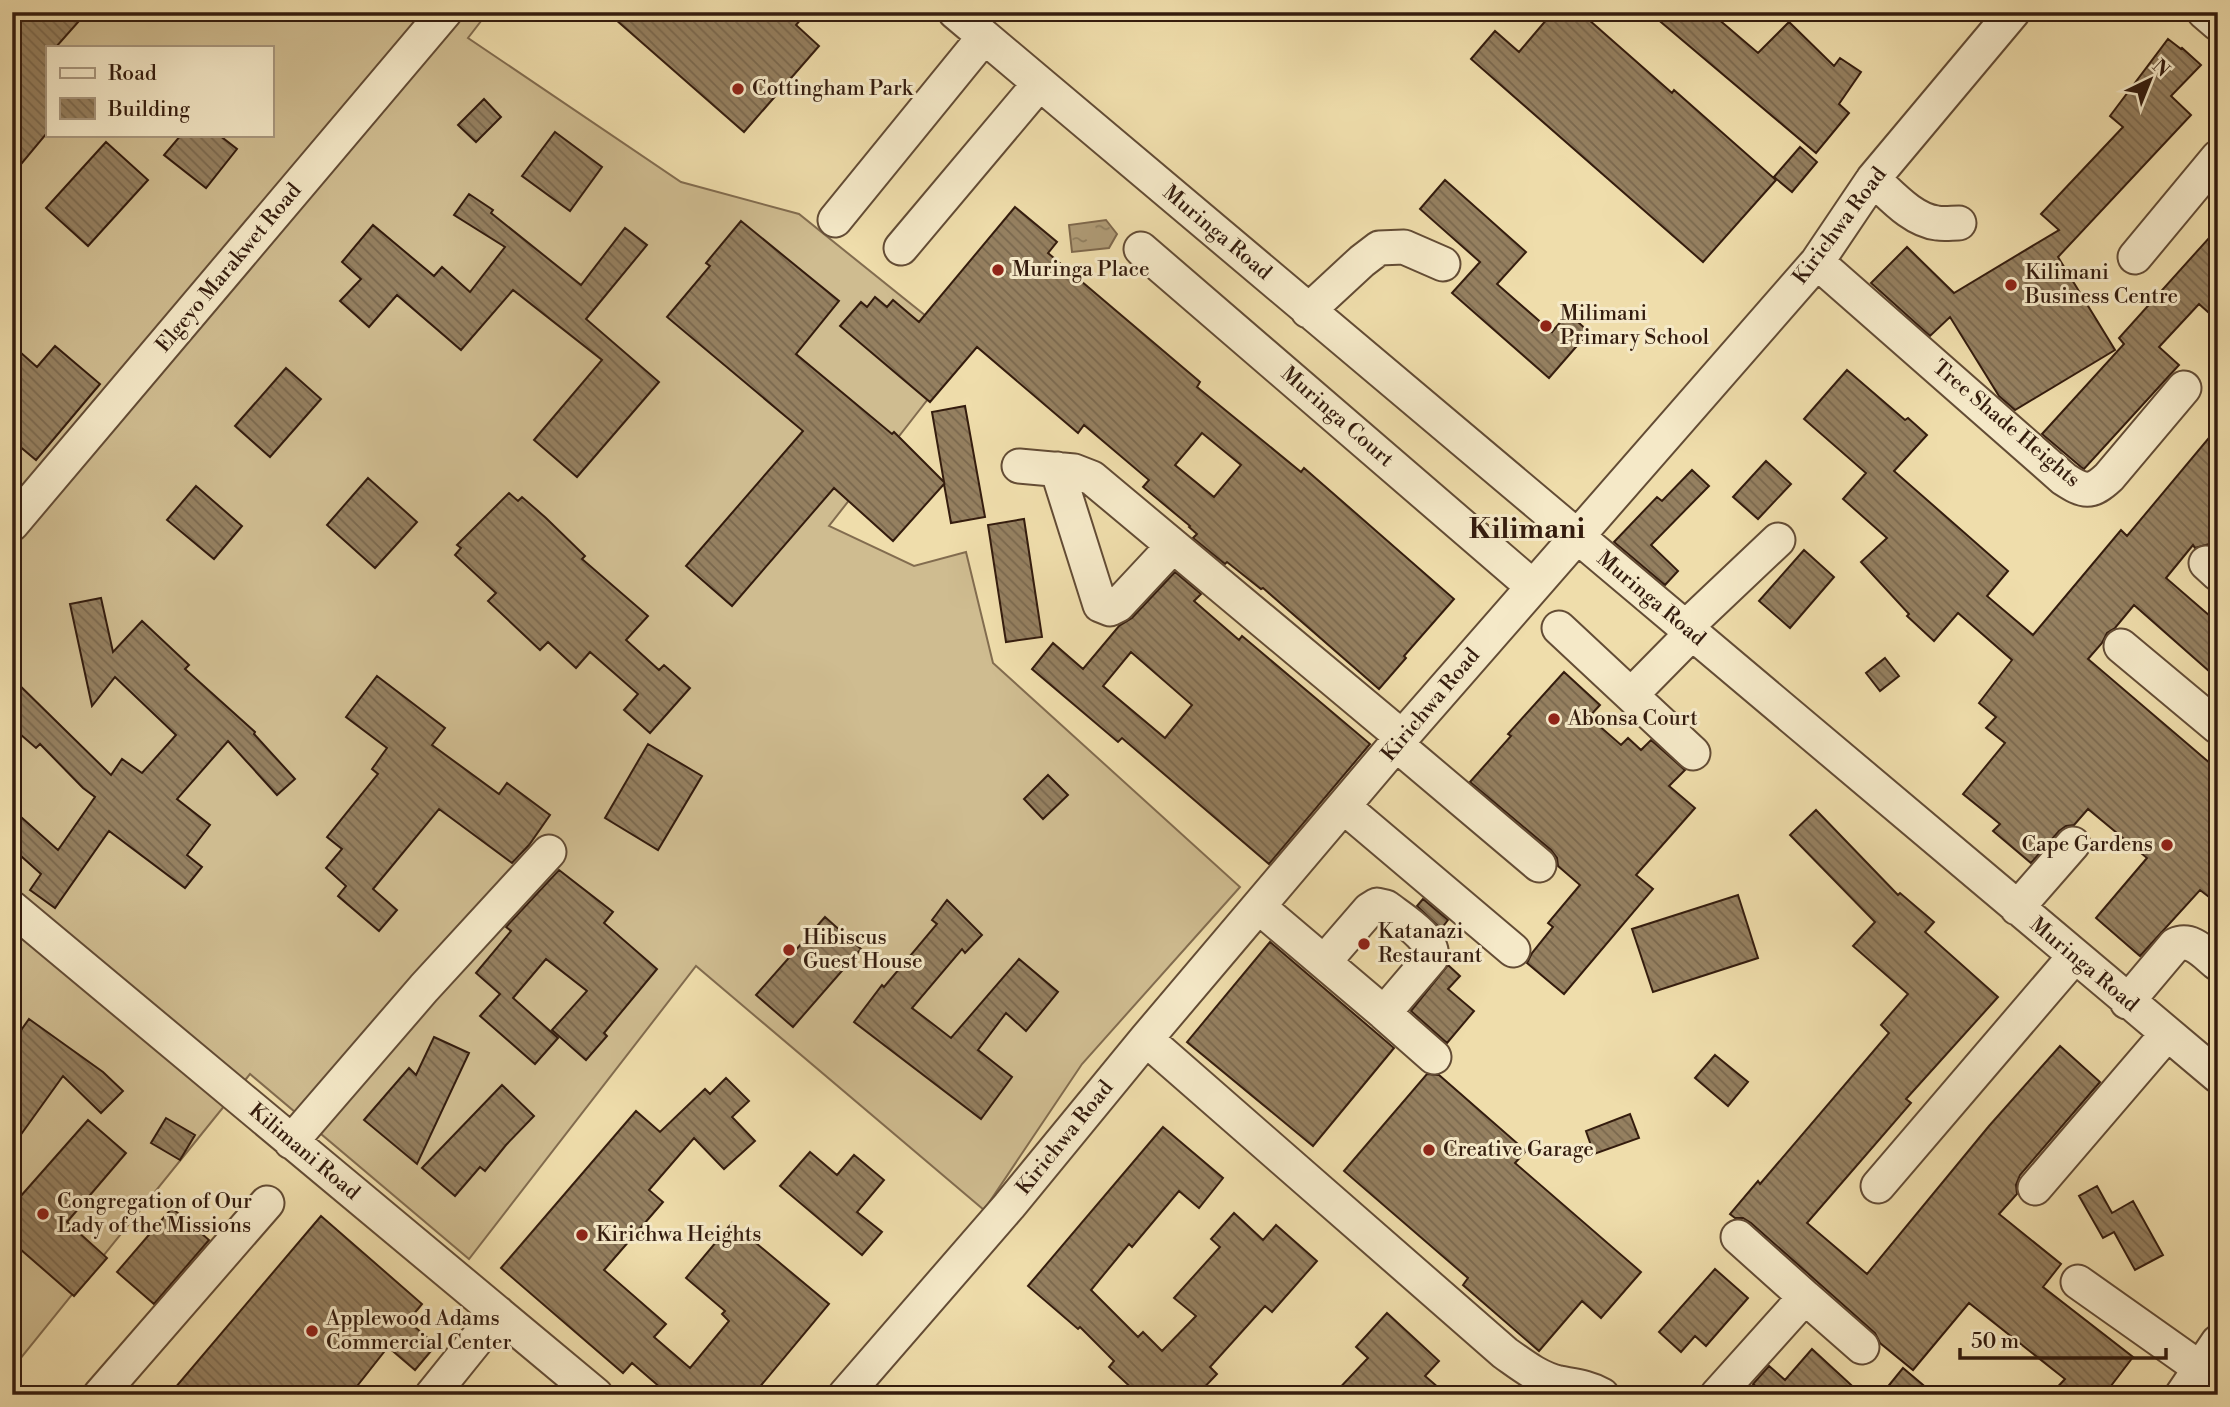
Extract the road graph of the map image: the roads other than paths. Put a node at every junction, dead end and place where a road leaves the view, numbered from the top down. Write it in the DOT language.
graph roads {
  1 [pos="444,12"];
  2 [pos="955,12"];
  3 [pos="2013,12"];
  4 [pos="2204,12"];
  5 [pos="2218,24"];
  6 [pos="984,37"];
  7 [pos="1039,84"];
  8 [pos="2218,157"];
  9 [pos="1873,179"];
  10 [pos="835,220"];
  11 [pos="1959,223"];
  12 [pos="901,248"];
  13 [pos="1141,249"];
  14 [pos="2135,257"];
  15 [pos="1817,262"];
  16 [pos="1443,264"];
  17 [pos="1308,310"];
  18 [pos="2184,388"];
  19 [pos="1019,466"];
  20 [pos="1058,469"];
  21 [pos="12,523"];
  22 [pos="1576,536"];
  23 [pos="1778,540"];
  24 [pos="1173,546"];
  25 [pos="1532,586"];
  26 [pos="1559,628"];
  27 [pos="1688,631"];
  28 [pos="2121,646"];
  29 [pos="1630,695"];
  30 [pos="2218,727"];
  31 [pos="1399,741"];
  32 [pos="1693,753"];
  33 [pos="1344,807"];
  34 [pos="2073,844"];
  35 [pos="549,852"];
  36 [pos="1539,865"];
  37 [pos="1259,907"];
  38 [pos="12,908"];
  39 [pos="2017,908"];
  40 [pos="1513,950"];
  41 [pos="2074,957"];
  42 [pos="1324,962"];
  43 [pos="2218,964"];
  44 [pos="2127,1002"];
  45 [pos="1384,1013"];
  46 [pos="2167,1034"];
  47 [pos="1146,1039"];
  48 [pos="1434,1057"];
  49 [pos="2218,1076"];
  50 [pos="291,1142"];
  51 [pos="1878,1186"];
  52 [pos="2035,1188"];
  53 [pos="267,1203"];
  54 [pos="1738,1237"];
  55 [pos="2078,1282"];
  56 [pos="1805,1297"];
  57 [pos="498,1313"];
  58 [pos="1862,1347"];
  59 [pos="2212,1363"];
  60 [pos="100,1395"];
  61 [pos="432,1395"];
  62 [pos="596,1395"];
  63 [pos="845,1395"];
  64 [pos="1602,1395"];
  65 [pos="1717,1395"];
  66 [pos="2182,1395"];
  1 -- 21 [label="street, Elgeyo Marakwet Road"];
  2 -- 6 [label="street, Muringa Road"];
  3 -- 9 [label="street, Kirichwa Road"];
  4 -- 5 [label="street"];
  6 -- 7 [label="street, Muringa Road"];
  6 -- 10 [label="street"];
  7 -- 12 [label="street"];
  7 -- 17 [label="street, Muringa Road"];
  8 -- 14 [label="street"];
  9 -- 11 [label="street"];
  9 -- 15 [label="street, Kirichwa Road"];
  13 -- 25 [label="street, Muringa Court"];
  15 -- 18 [label="street, Tree Shade Heights"];
  15 -- 22 [label="street, Kirichwa Road"];
  16 -- 17 [label="street"];
  17 -- 22 [label="street, Muringa Road"];
  19 -- 20 [label="street"];
  20 -- 24 [label="street"];
  20 -- 24 [label="street"];
  22 -- 25 [label="street, Kirichwa Road"];
  22 -- 27 [label="street, Muringa Road"];
  23 -- 27 [label="street"];
  24 -- 31 [label="street"];
  25 -- 31 [label="street, Kirichwa Road"];
  26 -- 29 [label="street"];
  27 -- 29 [label="street"];
  27 -- 39 [label="street, Muringa Road"];
  28 -- 30 [label="street"];
  29 -- 32 [label="street"];
  31 -- 33 [label="street, Kirichwa Road"];
  31 -- 36 [label="street"];
  33 -- 37 [label="street, Kirichwa Road"];
  33 -- 40 [label="street"];
  34 -- 39 [label="street"];
  35 -- 50 [label="street"];
  37 -- 42 [label="street"];
  37 -- 47 [label="street, Kirichwa Road"];
  38 -- 50 [label="street, Kilimani Road"];
  39 -- 41 [label="street, Muringa Road"];
  41 -- 44 [label="street, Muringa Road"];
  41 -- 51 [label="street"];
  42 -- 45 [label="street"];
  42 -- 45 [label="street"];
  43 -- 44 [label="street"];
  44 -- 46 [label="street, Muringa Road"];
  45 -- 48 [label="street"];
  46 -- 49 [label="street, Muringa Road"];
  46 -- 52 [label="street"];
  47 -- 63 [label="street, Kirichwa Road"];
  47 -- 64 [label="street"];
  50 -- 57 [label="street, Kilimani Road"];
  53 -- 60 [label="street"];
  54 -- 56 [label="street"];
  55 -- 59 [label="street"];
  56 -- 58 [label="street"];
  56 -- 65 [label="street"];
  57 -- 61 [label="street"];
  57 -- 62 [label="street, Kilimani Road"];
  59 -- 66 [label="street"];
}
